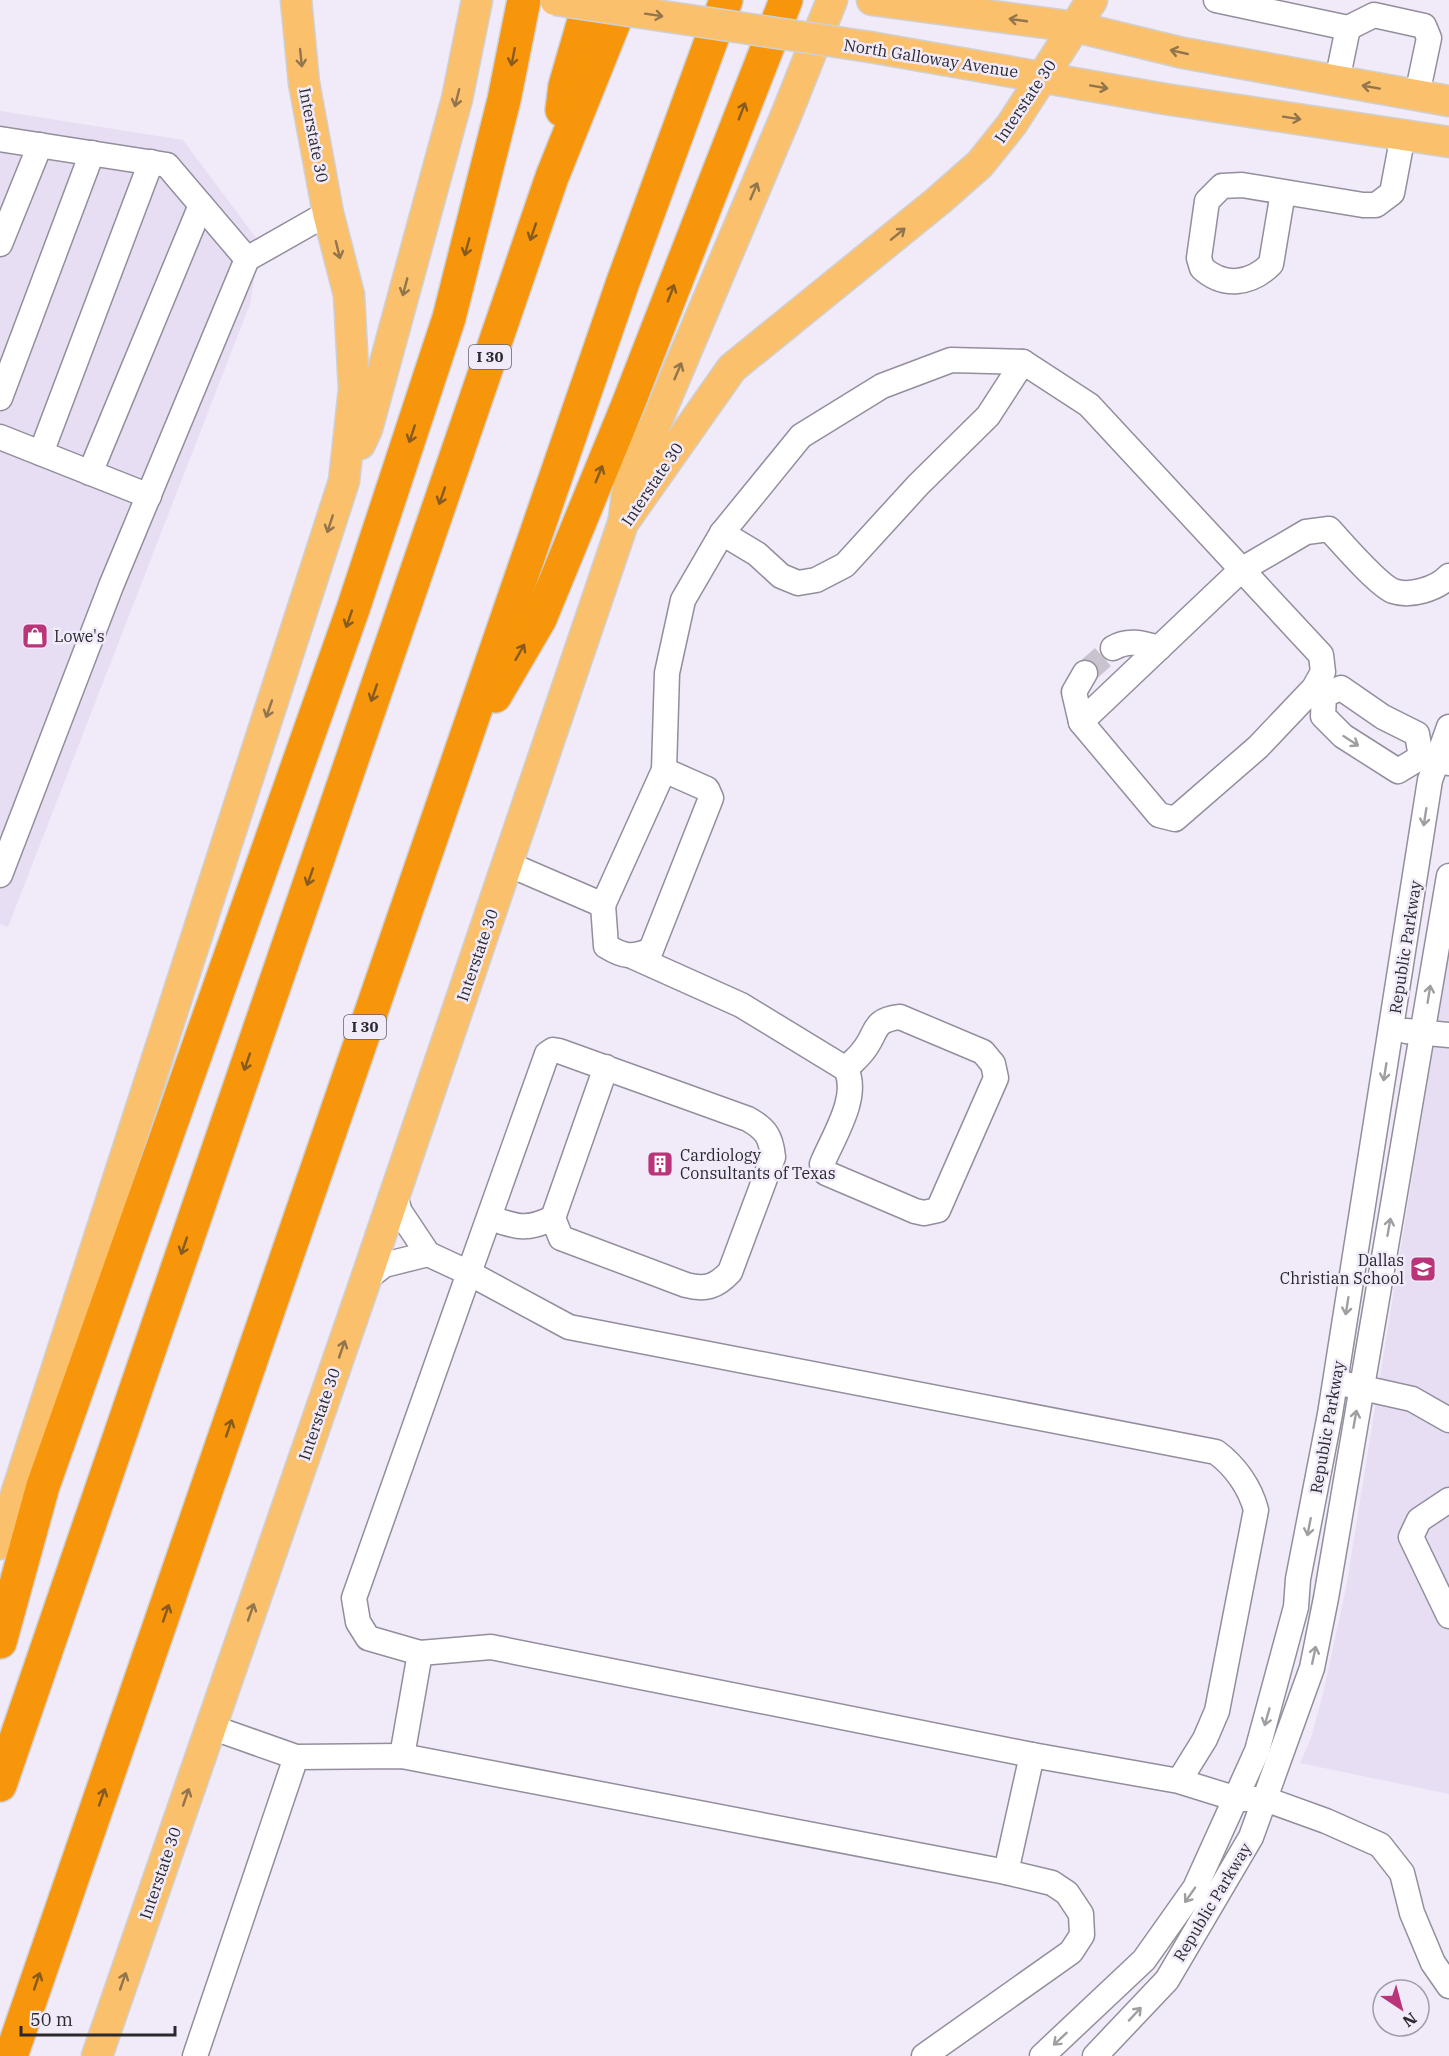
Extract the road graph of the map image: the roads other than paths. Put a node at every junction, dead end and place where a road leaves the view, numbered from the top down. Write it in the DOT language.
graph roads {
  1 [pos="296,0"];
  2 [pos="477,0"];
  3 [pos="524,0"];
  4 [pos="555,0"];
  5 [pos="590,0"];
  6 [pos="623,0"];
  7 [pos="726,0"];
  8 [pos="786,0"];
  9 [pos="832,0"];
  10 [pos="1092,0"];
  11 [pos="1216,0"];
  12 [pos="878,1"];
  13 [pos="1076,27"];
  14 [pos="1347,28"];
  15 [pos="1042,76"];
  16 [pos="1337,81"];
  17 [pos="1411,94"];
  18 [pos="1449,101"];
  19 [pos="1399,135"];
  20 [pos="0,139"];
  21 [pos="1449,142"];
  22 [pos="40,145"];
  23 [pos="92,153"];
  24 [pos="151,162"];
  25 [pos="552,177"];
  26 [pos="1283,192"];
  27 [pos="201,205"];
  28 [pos="328,213"];
  29 [pos="0,244"];
  30 [pos="247,259"];
  31 [pos="1023,362"];
  32 [pos="0,398"];
  33 [pos="0,437"];
  34 [pos="41,453"];
  35 [pos="90,473"];
  36 [pos="344,481"];
  37 [pos="149,496"];
  38 [pos="623,523"];
  39 [pos="722,533"];
  40 [pos="1241,570"];
  41 [pos="1449,576"];
  42 [pos="1113,648"];
  43 [pos="1159,648"];
  44 [pos="1085,673"];
  45 [pos="1319,692"];
  46 [pos="1081,722"];
  47 [pos="1449,727"];
  48 [pos="459,757"];
  49 [pos="1436,760"];
  50 [pos="664,770"];
  51 [pos="507,864"];
  52 [pos="0,875"];
  53 [pos="1449,876"];
  54 [pos="603,905"];
  55 [pos="634,957"];
  56 [pos="1392,1030"];
  57 [pos="1422,1033"];
  58 [pos="1449,1035"];
  59 [pos="606,1067"];
  60 [pos="846,1069"];
  61 [pos="394,1193"];
  62 [pos="490,1218"];
  63 [pos="552,1218"];
  64 [pos="428,1254"];
  65 [pos="469,1273"];
  66 [pos="366,1279"];
  67 [pos="1335,1382"];
  68 [pos="1361,1387"];
  69 [pos="1449,1420"];
  70 [pos="1449,1500"];
  71 [pos="0,1544"];
  72 [pos="1449,1616"];
  73 [pos="0,1642"];
  74 [pos="420,1653"];
  75 [pos="211,1727"];
  76 [pos="1032,1755"];
  77 [pos="402,1756"];
  78 [pos="296,1757"];
  79 [pos="1179,1781"];
  80 [pos="0,1785"];
  81 [pos="1265,1799"];
  82 [pos="1237,1800"];
  83 [pos="1006,1872"];
  84 [pos="1449,1986"];
  85 [pos="11,2056"];
  86 [pos="97,2056"];
  87 [pos="195,2056"];
  88 [pos="924,2056"];
  89 [pos="1042,2056"];
  90 [pos="1095,2056"];
  1 -- 28 [label="main road, Interstate 30, one-way"];
  2 -- 36 [label="main road, one-way"];
  3 -- 73 [label="highway, one-way"];
  4 -- 15 [label="main road, North Galloway Avenue, one-way, bridge"];
  5 -- 25 [label="highway"];
  6 -- 25 [label="highway, I 30"];
  7 -- 48 [label="highway, I 30"];
  48 -- 8 [label="highway, one-way"];
  38 -- 9 [label="main road, one-way"];
  10 -- 13 [label="main road, Interstate 30"];
  11 -- 14 [label="street"];
  13 -- 12 [label="main road, one-way"];
  13 -- 15 [label="main road, Interstate 30"];
  16 -- 13 [label="main road, one-way"];
  14 -- 16 [label="street"];
  14 -- 17 [label="street"];
  15 -- 19 [label="main road, North Galloway Avenue, one-way"];
  38 -- 15 [label="main road, Interstate 30, one-way"];
  17 -- 16 [label="main road, one-way"];
  17 -- 18 [label="main road"];
  17 -- 19 [label="main road"];
  19 -- 21 [label="main road, North Galloway Avenue"];
  19 -- 26 [label="street"];
  20 -- 22 [label="street"];
  22 -- 23 [label="street"];
  22 -- 29 [label="street"];
  23 -- 24 [label="street"];
  23 -- 32 [label="street"];
  24 -- 27 [label="street"];
  24 -- 34 [label="street"];
  25 -- 80 [label="highway, I 30, one-way"];
  26 -- 26 [label="street"];
  27 -- 30 [label="street"];
  27 -- 35 [label="street"];
  28 -- 30 [label="street"];
  28 -- 36 [label="main road, Interstate 30, one-way"];
  30 -- 37 [label="street"];
  31 -- 39 [label="street"];
  31 -- 39 [label="street"];
  31 -- 40 [label="street"];
  33 -- 34 [label="street"];
  34 -- 35 [label="street"];
  35 -- 37 [label="street"];
  36 -- 71 [label="main road, Interstate 30, one-way"];
  37 -- 52 [label="street"];
  38 -- 51 [label="main road, Interstate 30"];
  39 -- 50 [label="street"];
  40 -- 41 [label="street"];
  40 -- 43 [label="street"];
  40 -- 45 [label="street"];
  42 -- 43 [label="street"];
  43 -- 46 [label="street"];
  44 -- 46 [label="street"];
  45 -- 46 [label="street"];
  45 -- 49 [label="street"];
  45 -- 49 [label="street, one-way"];
  47 -- 49 [label="street, Republic Parkway"];
  85 -- 48 [label="highway, I 30, one-way"];
  49 -- 56 [label="street, Republic Parkway, one-way"];
  50 -- 54 [label="street"];
  50 -- 55 [label="street"];
  51 -- 54 [label="street"];
  51 -- 61 [label="main road, Interstate 30"];
  57 -- 53 [label="street, Republic Parkway, one-way"];
  54 -- 55 [label="street"];
  55 -- 60 [label="street"];
  56 -- 57 [label="street"];
  56 -- 67 [label="street, Republic Parkway, one-way"];
  57 -- 58 [label="street"];
  68 -- 57 [label="street, Republic Parkway, one-way"];
  59 -- 62 [label="street"];
  59 -- 63 [label="street"];
  59 -- 63 [label="street"];
  60 -- 60 [label="street"];
  61 -- 64 [label="street"];
  61 -- 66 [label="main road, Interstate 30"];
  62 -- 63 [label="street"];
  62 -- 65 [label="street"];
  64 -- 65 [label="street"];
  64 -- 66 [label="street"];
  65 -- 74 [label="street"];
  65 -- 79 [label="street"];
  75 -- 66 [label="main road, Interstate 30, one-way"];
  67 -- 68 [label="street"];
  67 -- 82 [label="street, Republic Parkway, one-way"];
  68 -- 69 [label="street"];
  81 -- 68 [label="street, Republic Parkway, one-way"];
  70 -- 72 [label="street"];
  74 -- 76 [label="street"];
  74 -- 77 [label="street"];
  75 -- 78 [label="street"];
  86 -- 75 [label="main road, Interstate 30, one-way"];
  76 -- 79 [label="street"];
  76 -- 83 [label="street"];
  77 -- 78 [label="street"];
  77 -- 83 [label="street"];
  78 -- 87 [label="street"];
  79 -- 82 [label="street"];
  81 -- 82 [label="street"];
  81 -- 84 [label="street"];
  90 -- 81 [label="street, Republic Parkway, one-way"];
  82 -- 89 [label="street, Republic Parkway, one-way"];
  83 -- 88 [label="street"];
}
